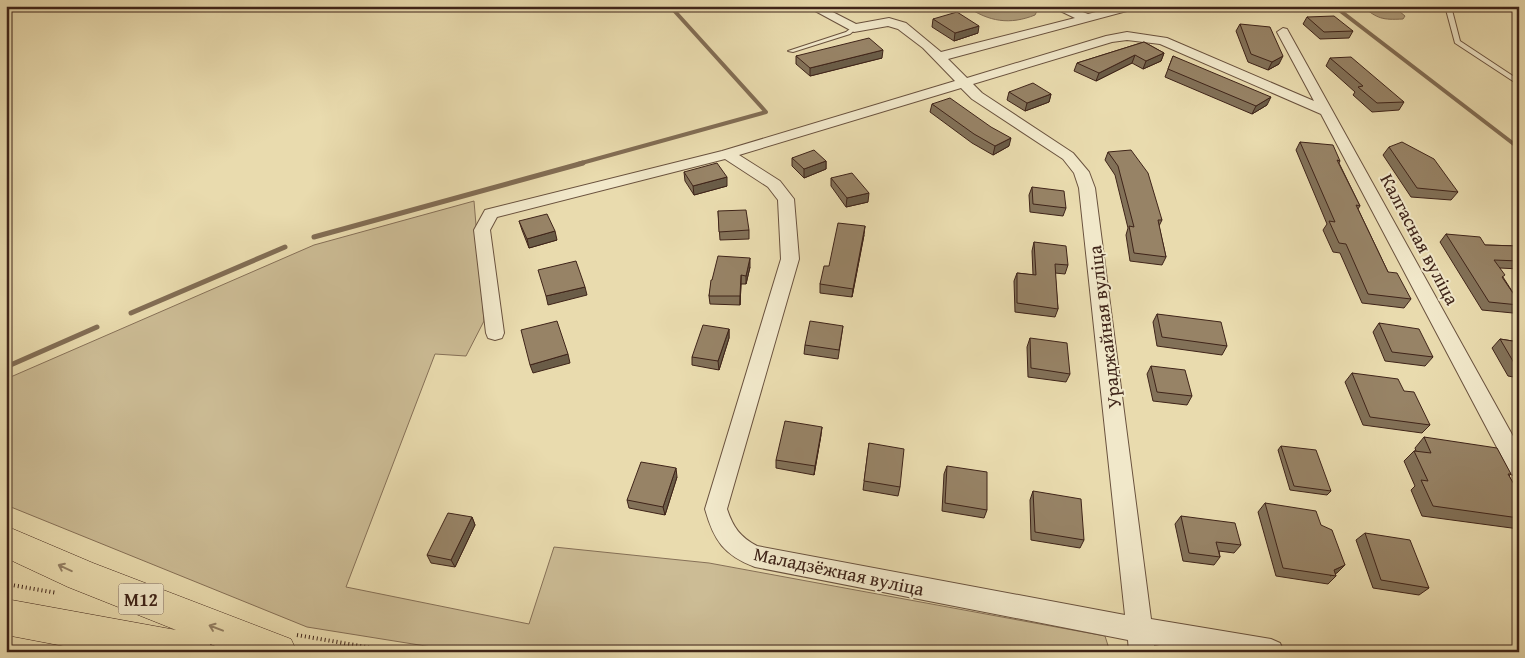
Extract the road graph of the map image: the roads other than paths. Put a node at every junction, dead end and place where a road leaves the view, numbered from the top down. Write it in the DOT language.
graph roads {
  1 [pos="812,6"];
  2 [pos="1056,6"];
  3 [pos="1134,6"];
  4 [pos="1478,6"];
  5 [pos="1448,8"];
  6 [pos="1086,18"];
  7 [pos="854,28"];
  8 [pos="1283,32"];
  9 [pos="791,51"];
  10 [pos="939,56"];
  11 [pos="964,83"];
  12 [pos="1519,83"];
  13 [pos="1327,110"];
  14 [pos="727,154"];
  15 [pos="495,333"];
  16 [pos="1519,468"];
  17 [pos="6,541"];
  18 [pos="6,617"];
  19 [pos="1141,641"];
  20 [pos="195,652"];
  21 [pos="278,652"];
  22 [pos="1271,652"];
  1 -- 7 [label="street"];
  2 -- 6 [label="street"];
  3 -- 6 [label="street"];
  4 -- 5 [label="lane"];
  5 -- 12 [label="lane"];
  6 -- 10 [label="street"];
  7 -- 9 [label="lane"];
  7 -- 10 [label="street, Ураджайная вуліца"];
  8 -- 13 [label="street, Калгасная вуліца"];
  10 -- 11 [label="street, Ураджайная вуліца"];
  11 -- 13 [label="street"];
  11 -- 14 [label="street"];
  11 -- 19 [label="street, Ураджайная вуліца"];
  13 -- 16 [label="street, Калгасная вуліца"];
  14 -- 15 [label="street"];
  14 -- 19 [label="street, Маладзёжная вуліца"];
  21 -- 17 [label="highway, М12, one-way"];
  18 -- 20 [label="highway, М12"];
  19 -- 22 [label="street, Маладзёжная вуліца"];
}
